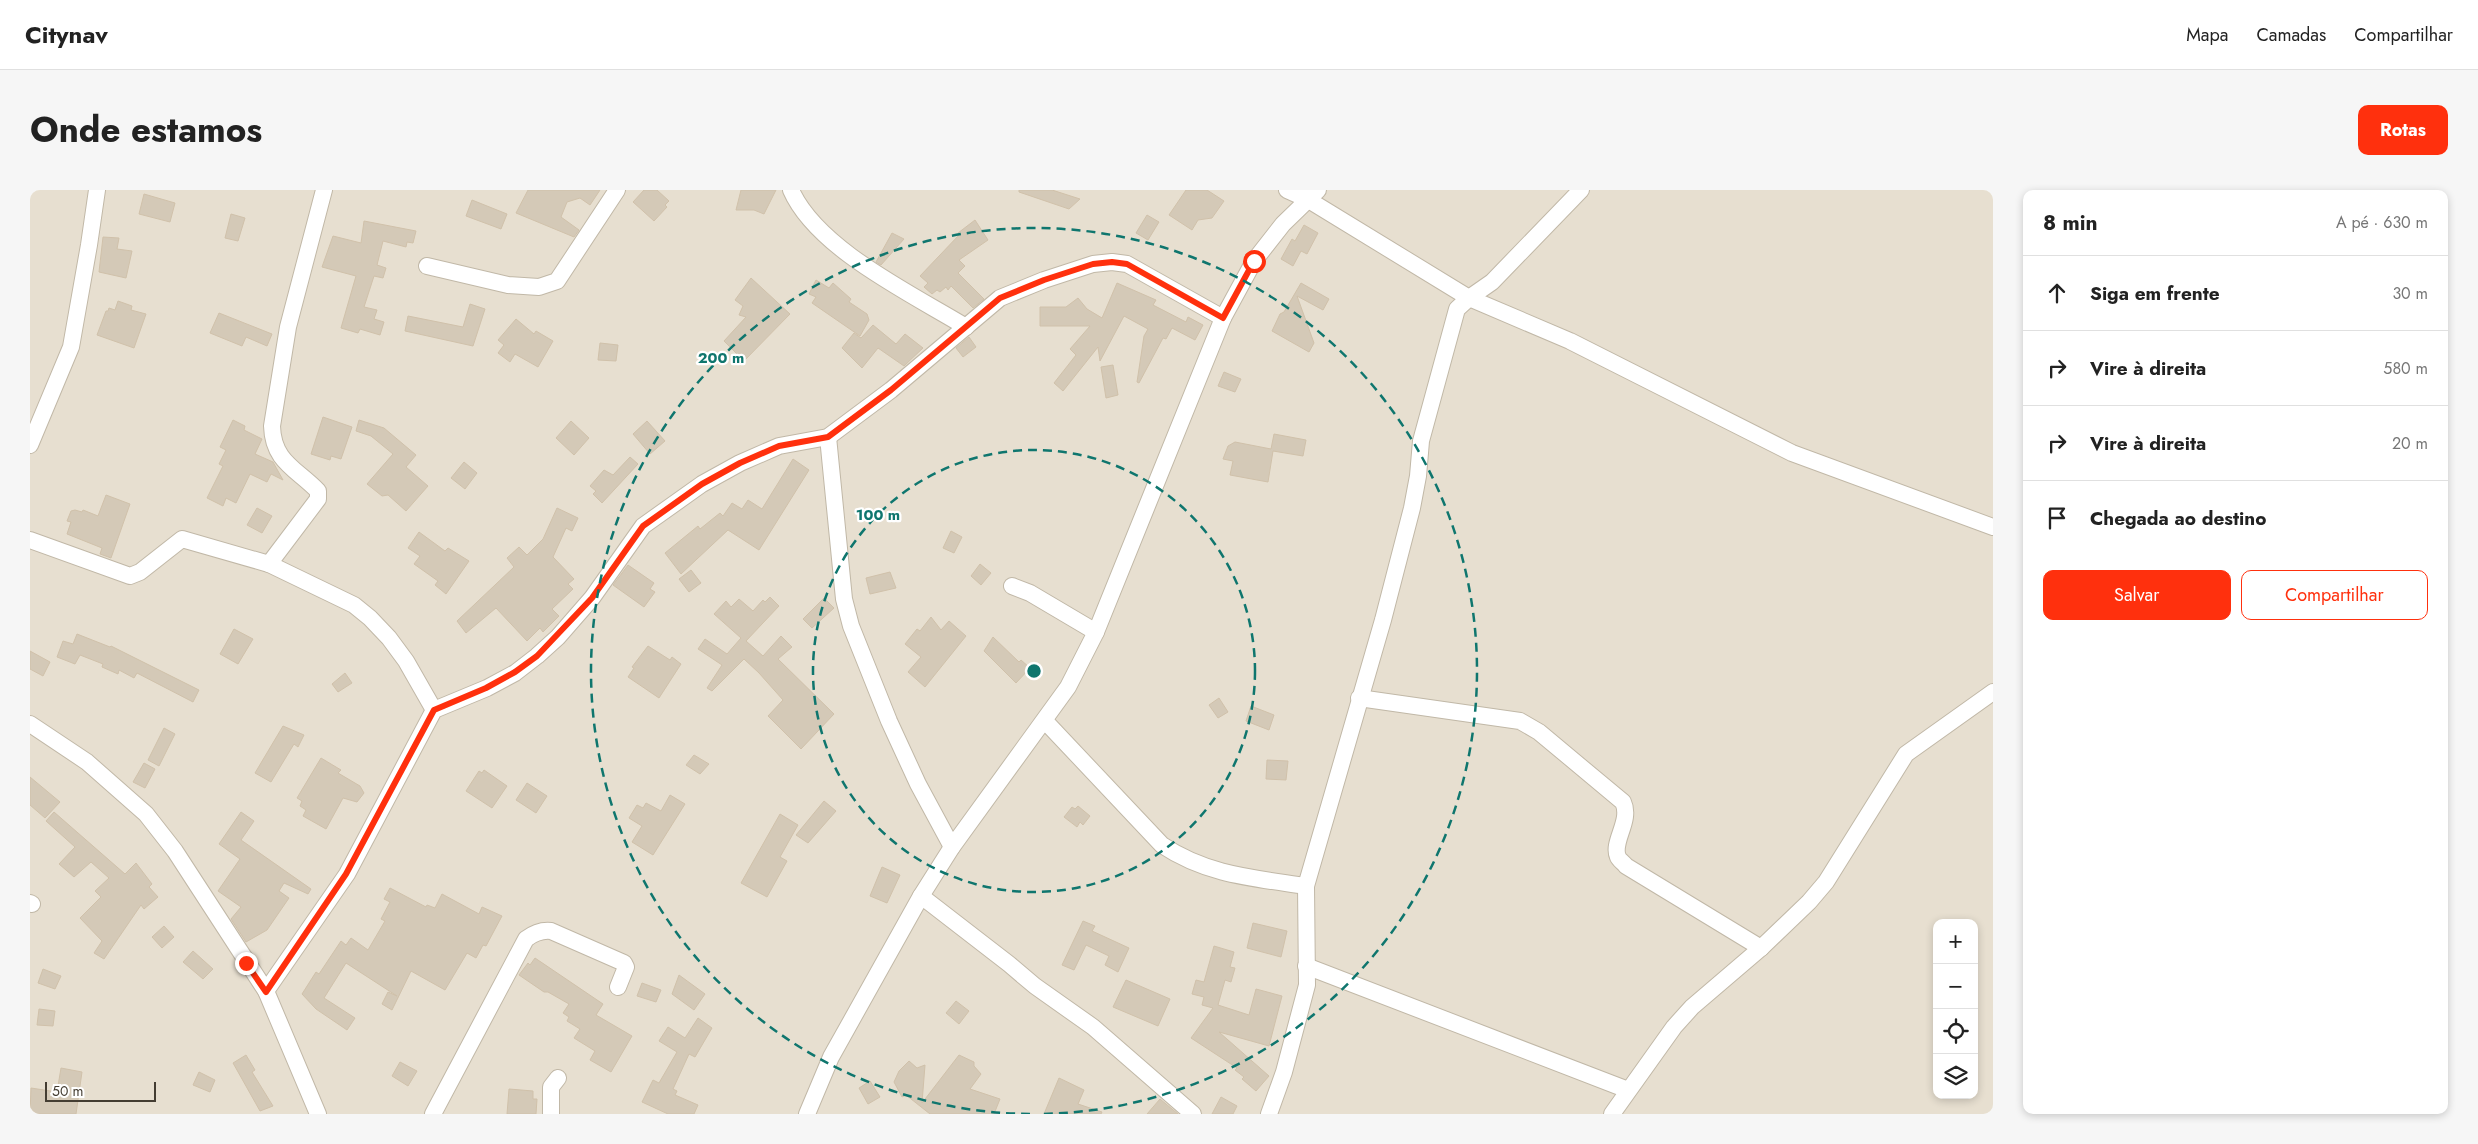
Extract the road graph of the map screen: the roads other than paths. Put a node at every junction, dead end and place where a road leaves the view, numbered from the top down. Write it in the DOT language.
graph roads {
  1 [pos="97,190"];
  2 [pos="324,190"];
  3 [pos="617,190"];
  4 [pos="792,190"];
  5 [pos="1287,190"];
  6 [pos="1581,190"];
  7 [pos="1312,194"];
  8 [pos="427,266"];
  9 [pos="1469,298"];
  10 [pos="1223,318"];
  11 [pos="966,327"];
  12 [pos="828,437"];
  13 [pos="30,445"];
  14 [pos="1993,527"];
  15 [pos="30,540"];
  16 [pos="269,564"];
  17 [pos="1012,586"];
  18 [pos="1096,632"];
  19 [pos="1993,692"];
  20 [pos="1359,698"];
  21 [pos="434,710"];
  22 [pos="1045,721"];
  23 [pos="30,724"];
  24 [pos="952,847"];
  25 [pos="1306,886"];
  26 [pos="921,896"];
  27 [pos="1761,948"];
  28 [pos="1306,966"];
  29 [pos="618,987"];
  30 [pos="266,992"];
  31 [pos="558,1078"];
  32 [pos="1628,1090"];
  33 [pos="318,1114"];
  34 [pos="434,1114"];
  35 [pos="550,1114"];
  36 [pos="806,1114"];
  37 [pos="1193,1114"];
  38 [pos="1269,1114"];
  39 [pos="1612,1114"];
  1 -- 13 [label="street"];
  2 -- 16 [label="street"];
  3 -- 8 [label="street"];
  4 -- 11 [label="street"];
  5 -- 7 [label="street"];
  6 -- 9 [label="street"];
  7 -- 9 [label="street"];
  7 -- 10 [label="street"];
  9 -- 14 [label="street"];
  9 -- 20 [label="street"];
  10 -- 11 [label="street"];
  10 -- 18 [label="street"];
  11 -- 12 [label="street"];
  12 -- 21 [label="street"];
  12 -- 24 [label="street"];
  15 -- 16 [label="street"];
  16 -- 21 [label="street"];
  17 -- 18 [label="street"];
  18 -- 22 [label="street"];
  19 -- 27 [label="street"];
  20 -- 25 [label="street"];
  20 -- 27 [label="street"];
  21 -- 30 [label="street"];
  22 -- 24 [label="street"];
  22 -- 25 [label="street"];
  23 -- 30 [label="street"];
  24 -- 26 [label="street"];
  25 -- 28 [label="street"];
  26 -- 36 [label="street"];
  26 -- 37 [label="street"];
  27 -- 32 [label="street"];
  28 -- 32 [label="street"];
  28 -- 38 [label="street"];
  29 -- 34 [label="street"];
  30 -- 33 [label="street"];
  31 -- 35 [label="street"];
  32 -- 39 [label="street"];
}
